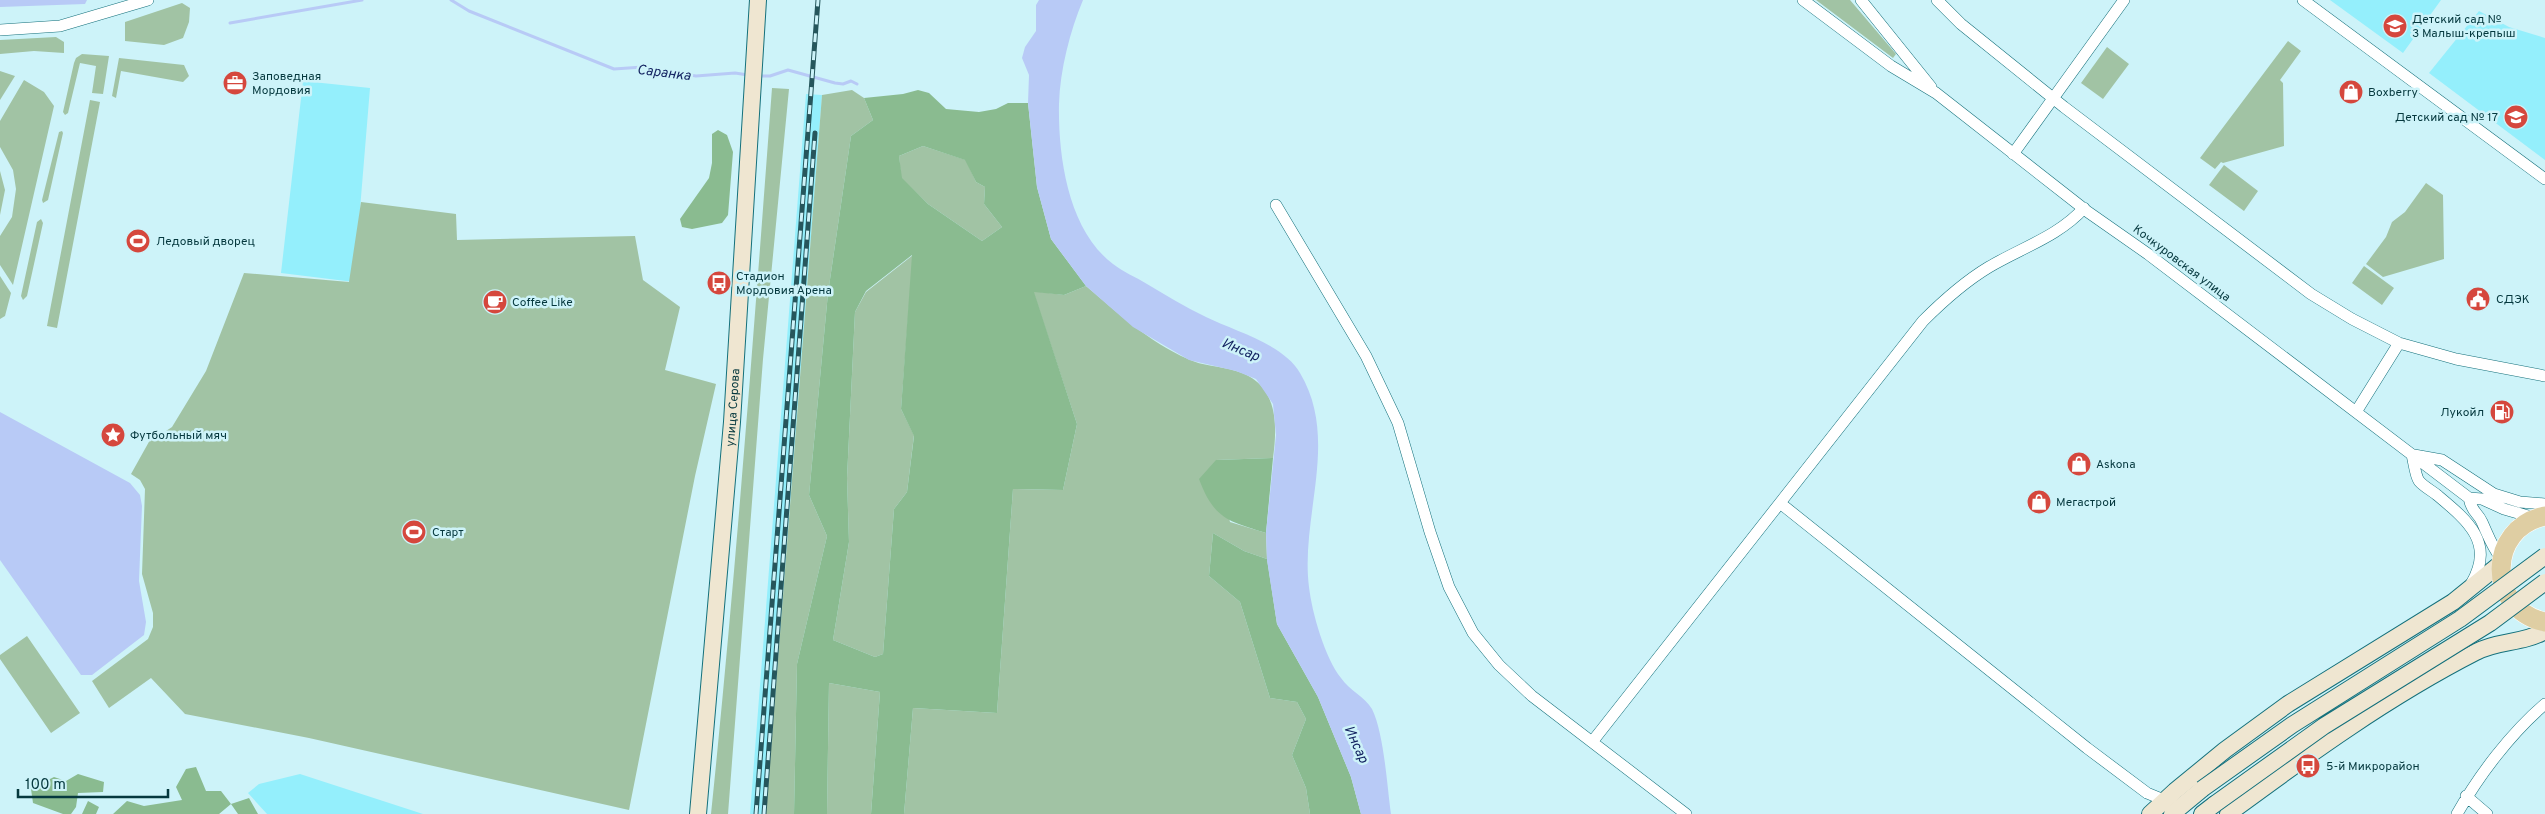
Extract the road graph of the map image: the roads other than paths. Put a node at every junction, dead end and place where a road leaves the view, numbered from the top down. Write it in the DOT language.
graph roads {
  1 [pos="148,0"];
  2 [pos="758,0"];
  3 [pos="1803,0"];
  4 [pos="1862,0"];
  5 [pos="1937,0"];
  6 [pos="2124,0"];
  7 [pos="2302,0"];
  8 [pos="0,30"];
  9 [pos="1936,93"];
  10 [pos="2054,98"];
  11 [pos="2013,154"];
  12 [pos="2545,179"];
  13 [pos="1276,205"];
  14 [pos="2084,208"];
  15 [pos="2399,344"];
  16 [pos="2545,376"];
  17 [pos="2356,412"];
  18 [pos="2412,455"];
  19 [pos="2469,498"];
  20 [pos="1780,503"];
  21 [pos="2543,514"];
  22 [pos="2545,556"];
  23 [pos="2500,561"];
  24 [pos="2545,582"];
  25 [pos="2466,591"];
  26 [pos="2545,622"];
  27 [pos="2545,631"];
  28 [pos="2545,639"];
  29 [pos="2528,640"];
  30 [pos="2545,704"];
  31 [pos="1592,742"];
  32 [pos="2466,796"];
  33 [pos="2168,807"];
  34 [pos="2222,809"];
  35 [pos="698,814"];
  36 [pos="1686,814"];
  37 [pos="2150,814"];
  38 [pos="2202,814"];
  39 [pos="2457,814"];
  40 [pos="2487,814"];
  1 -- 8 [label="street"];
  2 -- 35 [label="street, улица Серова"];
  3 -- 9 [label="street, Кочкуровская улица"];
  4 -- 9 [label="street, Кочкуровская улица"];
  5 -- 10 [label="street"];
  6 -- 10 [label="street"];
  7 -- 12 [label="street"];
  9 -- 11 [label="street, Кочкуровская улица"];
  10 -- 11 [label="street"];
  10 -- 15 [label="street"];
  11 -- 14 [label="street, Кочкуровская улица"];
  13 -- 31 [label="street"];
  14 -- 17 [label="street, Кочкуровская улица"];
  14 -- 20 [label="street"];
  15 -- 16 [label="street"];
  15 -- 17 [label="street"];
  17 -- 18 [label="street, Кочкуровская улица"];
  18 -- 19 [label="street, Кочкуровская улица"];
  18 -- 21 [label="street, Кочкуровская улица"];
  18 -- 25 [label="street"];
  19 -- 21 [label="street, Кочкуровская улица"];
  19 -- 23 [label="street, Кочкуровская улица"];
  20 -- 31 [label="street"];
  20 -- 33 [label="street"];
  21 -- 23 [label="main road"];
  22 -- 33 [label="street, bridge"];
  23 -- 25 [label="street"];
  23 -- 26 [label="main road"];
  24 -- 34 [label="street, bridge"];
  25 -- 33 [label="street"];
  27 -- 29 [label="street"];
  28 -- 29 [label="street"];
  29 -- 34 [label="street"];
  30 -- 32 [label="street"];
  31 -- 36 [label="street"];
  32 -- 39 [label="street"];
  32 -- 40 [label="street"];
  33 -- 37 [label="street"];
  34 -- 38 [label="street"];
}
